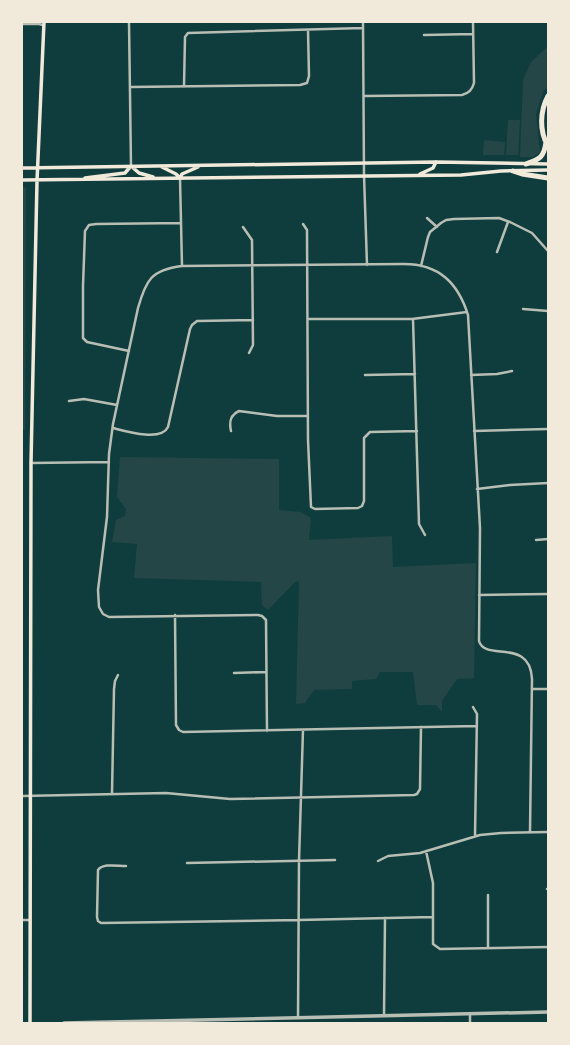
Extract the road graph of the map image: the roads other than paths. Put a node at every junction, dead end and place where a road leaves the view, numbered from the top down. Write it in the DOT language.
graph roads {
  1 [pos="129,22"];
  2 [pos="363,22"];
  3 [pos="473,22"];
  4 [pos="22,24"];
  5 [pos="44,24"];
  6 [pos="363,28"];
  7 [pos="308,30"];
  8 [pos="473,34"];
  9 [pos="424,35"];
  10 [pos="184,86"];
  11 [pos="130,87"];
  12 [pos="364,96"];
  13 [pos="548,96"];
  14 [pos="547,144"];
  15 [pos="436,162"];
  16 [pos="364,164"];
  17 [pos="526,164"];
  18 [pos="548,164"];
  19 [pos="131,166"];
  20 [pos="159,166"];
  21 [pos="201,166"];
  22 [pos="22,168"];
  23 [pos="38,168"];
  24 [pos="548,170"];
  25 [pos="513,171"];
  26 [pos="364,175"];
  27 [pos="415,175"];
  28 [pos="162,178"];
  29 [pos="180,178"];
  30 [pos="548,178"];
  31 [pos="22,180"];
  32 [pos="72,180"];
  33 [pos="37,181"];
  34 [pos="427,218"];
  35 [pos="508,222"];
  36 [pos="181,223"];
  37 [pos="303,224"];
  38 [pos="243,227"];
  39 [pos="437,227"];
  40 [pos="548,251"];
  41 [pos="497,252"];
  42 [pos="307,265"];
  43 [pos="366,265"];
  44 [pos="182,266"];
  45 [pos="252,266"];
  46 [pos="421,266"];
  47 [pos="523,309"];
  48 [pos="548,310"];
  49 [pos="467,312"];
  50 [pos="308,319"];
  51 [pos="413,319"];
  52 [pos="253,320"];
  53 [pos="129,351"];
  54 [pos="249,353"];
  55 [pos="512,371"];
  56 [pos="415,374"];
  57 [pos="365,375"];
  58 [pos="471,375"];
  59 [pos="69,401"];
  60 [pos="117,405"];
  61 [pos="308,416"];
  62 [pos="113,428"];
  63 [pos="548,429"];
  64 [pos="230,431"];
  65 [pos="417,431"];
  66 [pos="474,431"];
  67 [pos="109,462"];
  68 [pos="31,463"];
  69 [pos="548,483"];
  70 [pos="477,489"];
  71 [pos="426,535"];
  72 [pos="548,539"];
  73 [pos="536,540"];
  74 [pos="548,594"];
  75 [pos="479,595"];
  76 [pos="175,615"];
  77 [pos="266,672"];
  78 [pos="234,673"];
  79 [pos="118,675"];
  80 [pos="532,689"];
  81 [pos="548,689"];
  82 [pos="473,707"];
  83 [pos="477,726"];
  84 [pos="421,727"];
  85 [pos="303,730"];
  86 [pos="267,731"];
  87 [pos="112,794"];
  88 [pos="22,796"];
  89 [pos="31,796"];
  90 [pos="300,798"];
  91 [pos="530,832"];
  92 [pos="548,832"];
  93 [pos="475,836"];
  94 [pos="426,851"];
  95 [pos="334,860"];
  96 [pos="299,861"];
  97 [pos="187,862"];
  98 [pos="378,862"];
  99 [pos="126,866"];
  100 [pos="488,895"];
  101 [pos="433,917"];
  102 [pos="385,918"];
  103 [pos="22,920"];
  104 [pos="30,920"];
  105 [pos="299,920"];
  106 [pos="548,947"];
  107 [pos="488,948"];
  108 [pos="548,1012"];
  109 [pos="470,1014"];
  110 [pos="384,1015"];
  111 [pos="298,1018"];
  112 [pos="188,1022"];
  113 [pos="30,1023"];
  114 [pos="64,1023"];
  115 [pos="470,1023"];
  1 -- 11 [label="street"];
  2 -- 6 [label="street"];
  3 -- 8 [label="street"];
  4 -- 5 [label="street"];
  5 -- 23 [label="main road"];
  6 -- 7 [label="street"];
  6 -- 12 [label="street"];
  7 -- 10 [label="street"];
  7 -- 10 [label="street"];
  8 -- 9 [label="street"];
  8 -- 12 [label="street"];
  10 -- 11 [label="street"];
  11 -- 19 [label="street"];
  12 -- 16 [label="street"];
  13 -- 14 [label="highway"];
  14 -- 17 [label="highway"];
  15 -- 16 [label="main road"];
  15 -- 17 [label="main road"];
  15 -- 27 [label="main road"];
  16 -- 21 [label="main road"];
  16 -- 26 [label="street"];
  17 -- 18 [label="main road"];
  19 -- 20 [label="main road"];
  19 -- 23 [label="main road"];
  19 -- 28 [label="main road"];
  19 -- 32 [label="main road"];
  20 -- 21 [label="main road"];
  20 -- 29 [label="main road"];
  21 -- 29 [label="main road"];
  22 -- 23 [label="main road"];
  23 -- 33 [label="main road"];
  24 -- 25 [label="main road"];
  25 -- 27 [label="main road"];
  25 -- 30 [label="highway"];
  26 -- 27 [label="main road"];
  26 -- 29 [label="main road"];
  26 -- 43 [label="street"];
  28 -- 29 [label="main road"];
  28 -- 32 [label="main road"];
  29 -- 36 [label="street"];
  31 -- 33 [label="main road"];
  32 -- 33 [label="main road"];
  33 -- 68 [label="main road"];
  34 -- 39 [label="street"];
  35 -- 39 [label="street"];
  35 -- 40 [label="street"];
  35 -- 41 [label="street"];
  36 -- 44 [label="street"];
  36 -- 53 [label="street"];
  37 -- 42 [label="street"];
  38 -- 45 [label="street"];
  39 -- 46 [label="street"];
  42 -- 43 [label="street"];
  42 -- 45 [label="street"];
  42 -- 50 [label="street"];
  43 -- 46 [label="street"];
  44 -- 45 [label="street"];
  44 -- 53 [label="street"];
  45 -- 52 [label="street"];
  46 -- 49 [label="street"];
  47 -- 48 [label="street"];
  49 -- 51 [label="street"];
  49 -- 58 [label="street"];
  50 -- 51 [label="street"];
  50 -- 61 [label="street"];
  51 -- 56 [label="street"];
  52 -- 54 [label="street"];
  52 -- 62 [label="street"];
  53 -- 60 [label="street"];
  55 -- 58 [label="street"];
  56 -- 57 [label="street"];
  56 -- 65 [label="street"];
  58 -- 66 [label="street"];
  59 -- 60 [label="street"];
  60 -- 62 [label="street"];
  61 -- 64 [label="street"];
  61 -- 65 [label="street"];
  62 -- 67 [label="street"];
  63 -- 66 [label="street"];
  65 -- 71 [label="street"];
  66 -- 70 [label="street"];
  67 -- 68 [label="street"];
  67 -- 76 [label="street"];
  68 -- 89 [label="main road"];
  69 -- 70 [label="street"];
  70 -- 75 [label="street"];
  72 -- 73 [label="street"];
  74 -- 75 [label="street"];
  75 -- 80 [label="street"];
  76 -- 77 [label="street"];
  76 -- 86 [label="street"];
  77 -- 78 [label="street"];
  77 -- 86 [label="street"];
  79 -- 87 [label="street"];
  80 -- 81 [label="street"];
  80 -- 91 [label="street"];
  82 -- 83 [label="street"];
  83 -- 84 [label="street"];
  83 -- 93 [label="street"];
  84 -- 85 [label="street"];
  84 -- 90 [label="street"];
  85 -- 86 [label="street"];
  85 -- 90 [label="street"];
  87 -- 89 [label="street"];
  87 -- 90 [label="street"];
  88 -- 89 [label="street"];
  89 -- 104 [label="main road"];
  90 -- 96 [label="street"];
  91 -- 92 [label="street"];
  91 -- 93 [label="street"];
  93 -- 94 [label="street"];
  94 -- 98 [label="street"];
  94 -- 101 [label="street"];
  95 -- 96 [label="street"];
  96 -- 97 [label="street"];
  96 -- 105 [label="street"];
  99 -- 105 [label="street"];
  100 -- 107 [label="street"];
  101 -- 102 [label="street"];
  101 -- 107 [label="street"];
  102 -- 105 [label="street"];
  102 -- 110 [label="street"];
  103 -- 104 [label="street"];
  104 -- 113 [label="main road"];
  105 -- 111 [label="street"];
  106 -- 107 [label="street"];
  108 -- 109 [label="street"];
  109 -- 110 [label="street"];
  109 -- 115 [label="street"];
  110 -- 111 [label="street"];
  111 -- 112 [label="street"];
  112 -- 114 [label="street"];
}
